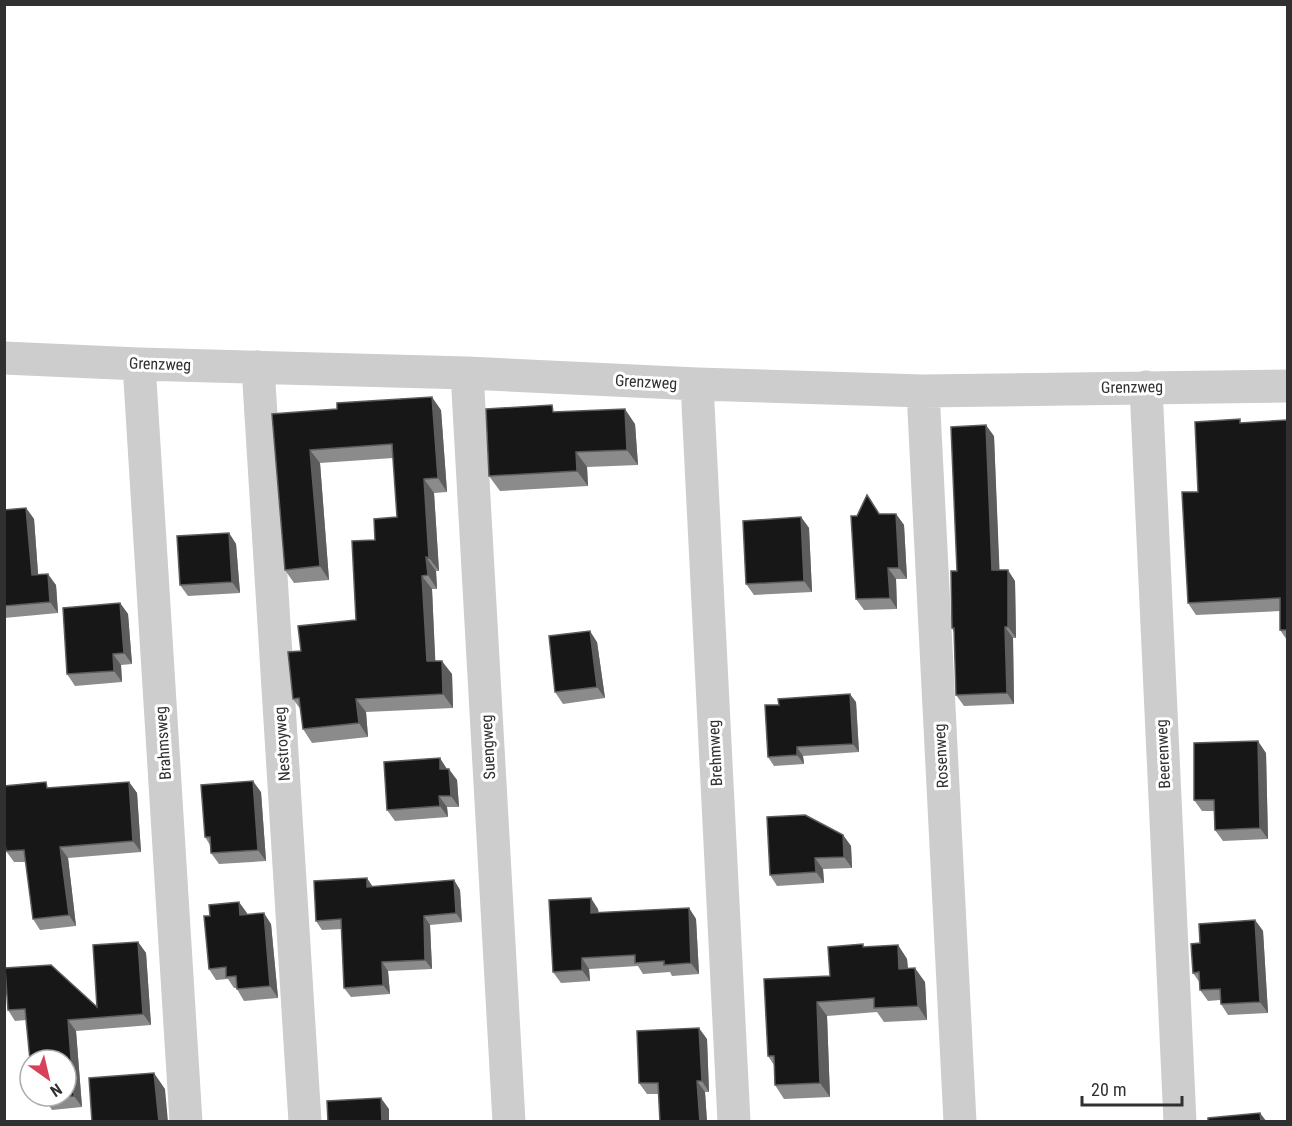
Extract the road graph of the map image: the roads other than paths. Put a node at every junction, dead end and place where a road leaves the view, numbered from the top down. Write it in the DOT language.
graph roads {
  1 [pos="4,358"];
  2 [pos="139,364"];
  3 [pos="258,367"];
  4 [pos="467,373"];
  5 [pos="697,384"];
  6 [pos="1287,386"];
  7 [pos="1146,387"];
  8 [pos="923,391"];
  9 [pos="186,1122"];
  10 [pos="305,1122"];
  11 [pos="509,1122"];
  12 [pos="734,1122"];
  13 [pos="960,1122"];
  14 [pos="1180,1122"];
  1 -- 2 [label="street, Grenzweg"];
  2 -- 3 [label="street, Grenzweg"];
  2 -- 9 [label="street, Brahmsweg"];
  3 -- 4 [label="street, Grenzweg"];
  3 -- 10 [label="street, Nestroyweg"];
  4 -- 5 [label="street, Grenzweg"];
  4 -- 11 [label="street, Suengweg"];
  5 -- 8 [label="street, Grenzweg"];
  5 -- 12 [label="street, Brehmweg"];
  6 -- 7 [label="street, Grenzweg"];
  7 -- 8 [label="street, Grenzweg"];
  7 -- 14 [label="street, Beerenweg"];
  8 -- 13 [label="street, Rosenweg"];
}
